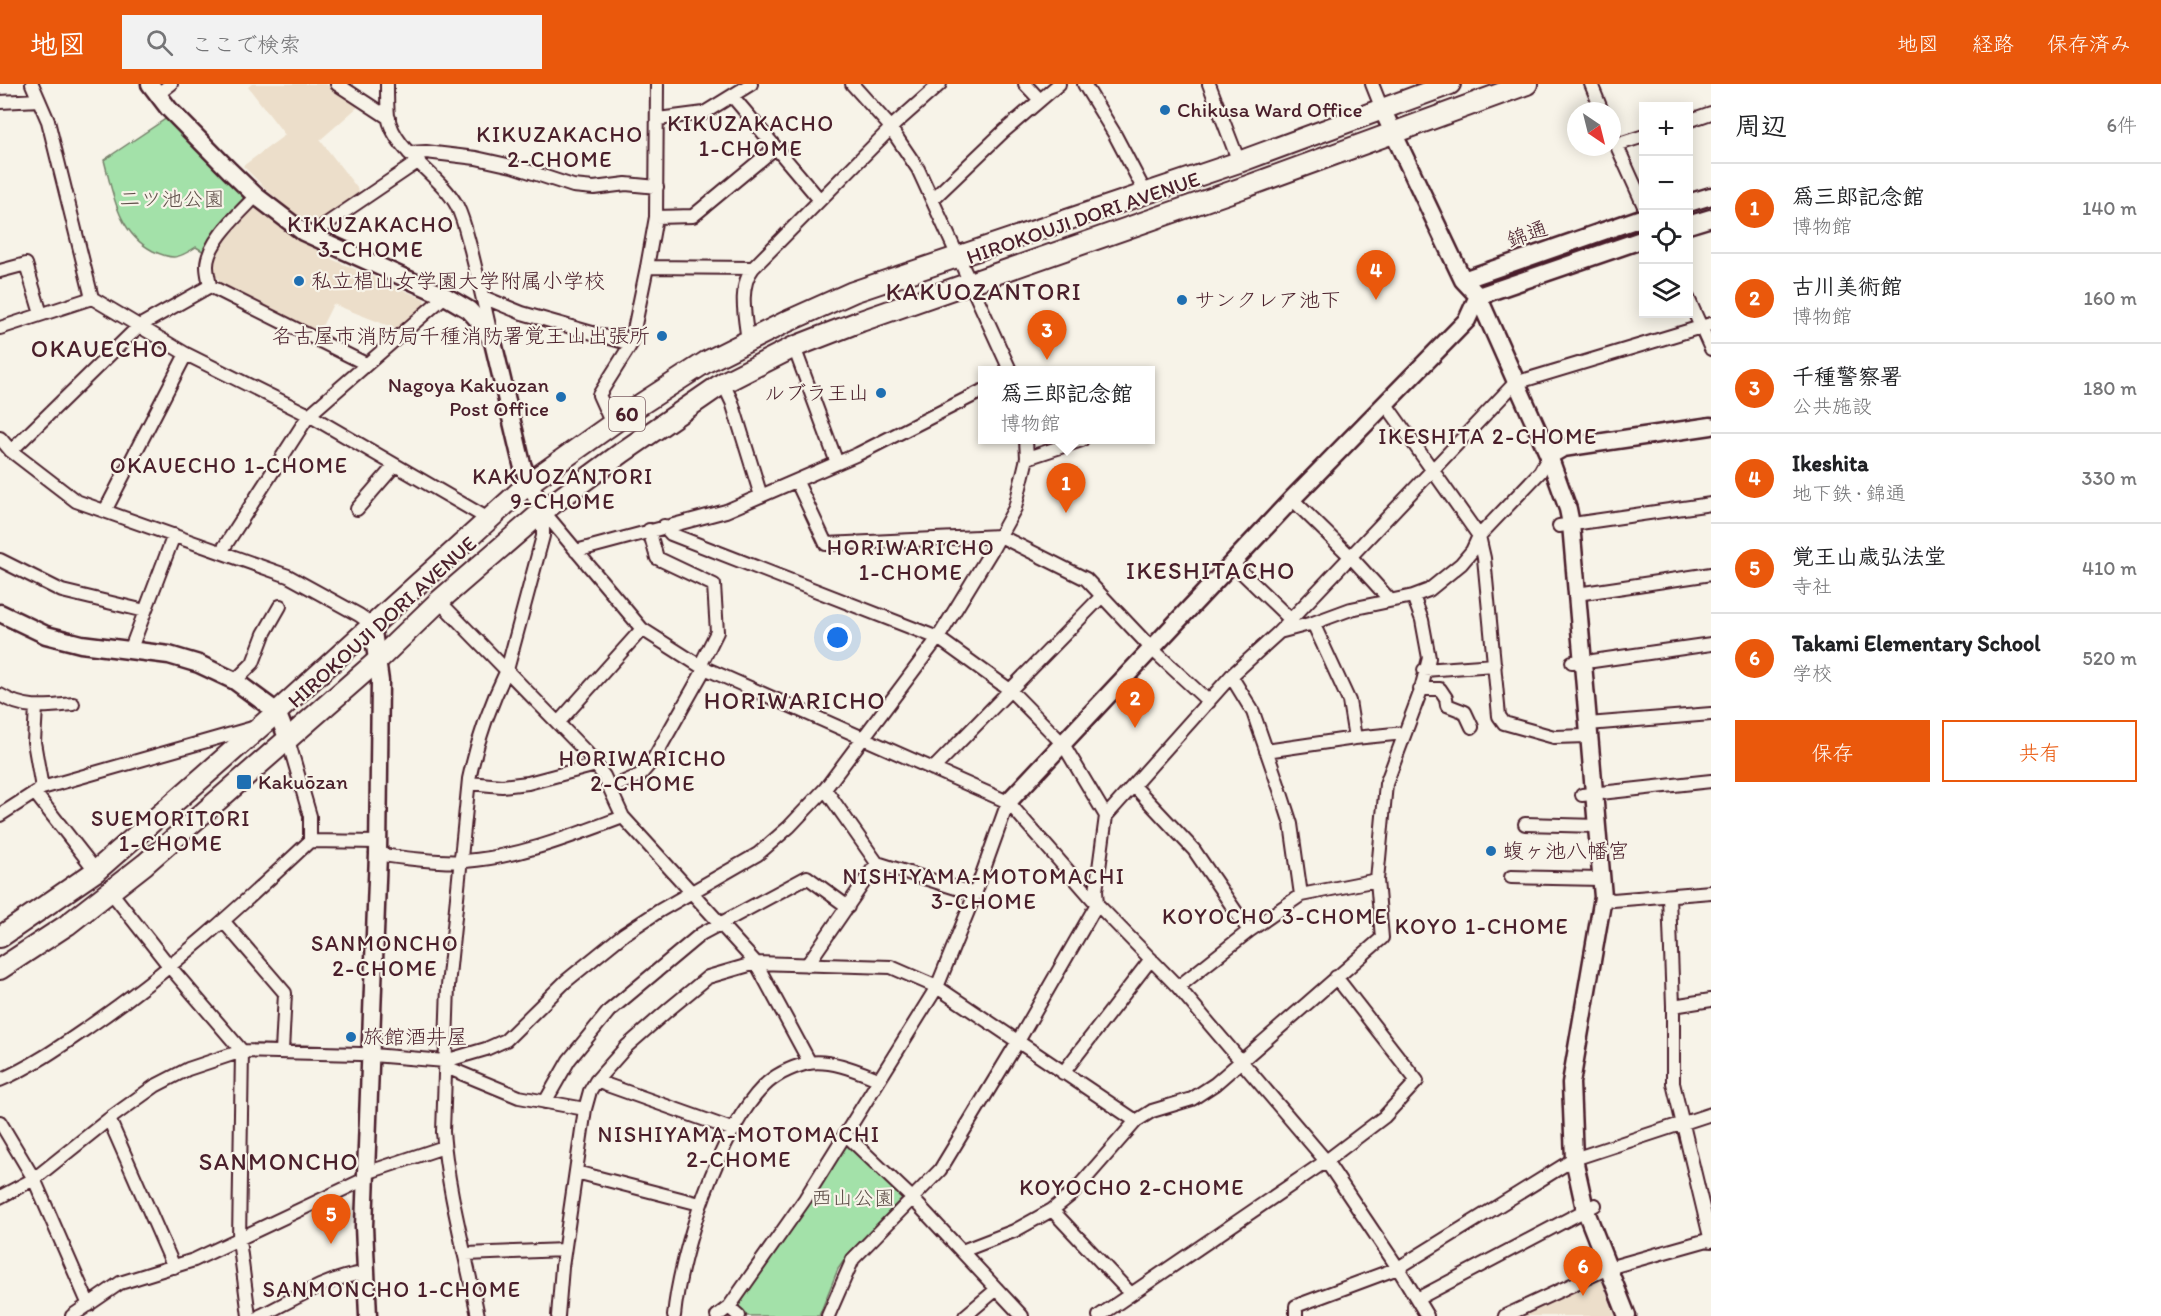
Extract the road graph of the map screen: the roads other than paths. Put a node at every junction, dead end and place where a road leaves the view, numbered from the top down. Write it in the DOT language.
graph roads {
  1 [pos="32,84"];
  2 [pos="337,84"];
  3 [pos="387,84"];
  4 [pos="657,84"];
  5 [pos="751,84"];
  6 [pos="852,84"];
  7 [pos="940,84"];
  8 [pos="1025,84"];
  9 [pos="1059,84"];
  10 [pos="1084,84"];
  11 [pos="1209,84"];
  12 [pos="1372,84"];
  13 [pos="1450,84"];
  14 [pos="1527,84"];
  15 [pos="1591,84"];
  16 [pos="159,87"];
  17 [pos="733,97"];
  18 [pos="39,100"];
  19 [pos="1040,100"];
  20 [pos="0,102"];
  21 [pos="1598,102"];
  22 [pos="1382,109"];
  23 [pos="1711,113"];
  24 [pos="388,118"];
  25 [pos="658,119"];
  26 [pos="1693,120"];
  27 [pos="890,130"];
  28 [pos="1393,131"];
  29 [pos="1639,137"];
  30 [pos="1621,139"];
  31 [pos="775,148"];
  32 [pos="409,153"];
  33 [pos="1621,155"];
  34 [pos="419,161"];
  35 [pos="1239,162"];
  36 [pos="657,187"];
  37 [pos="1144,192"];
  38 [pos="1639,195"];
  39 [pos="256,196"];
  40 [pos="1711,196"];
  41 [pos="933,199"];
  42 [pos="820,200"];
  43 [pos="1693,202"];
  44 [pos="656,217"];
  45 [pos="1711,218"];
  46 [pos="1639,219"];
  47 [pos="1693,224"];
  48 [pos="310,236"];
  49 [pos="1639,241"];
  50 [pos="959,255"];
  51 [pos="647,267"];
  52 [pos="753,268"];
  53 [pos="0,271"];
  54 [pos="1463,280"];
  55 [pos="971,282"];
  56 [pos="210,286"];
  57 [pos="445,296"];
  58 [pos="1478,296"];
  59 [pos="483,297"];
  60 [pos="92,298"];
  61 [pos="1693,304"];
  62 [pos="41,314"];
  63 [pos="1467,320"];
  64 [pos="1489,321"];
  65 [pos="1706,325"];
  66 [pos="139,326"];
  67 [pos="0,328"];
  68 [pos="748,341"];
  69 [pos="493,342"];
  70 [pos="631,344"];
  71 [pos="794,347"];
  72 [pos="1711,349"];
  73 [pos="186,354"];
  74 [pos="366,364"];
  75 [pos="1008,366"];
  76 [pos="723,383"];
  77 [pos="1515,383"];
  78 [pos="978,393"];
  79 [pos="1385,403"];
  80 [pos="309,415"];
  81 [pos="612,424"];
  82 [pos="1711,426"];
  83 [pos="0,438"];
  84 [pos="1026,444"];
  85 [pos="1070,444"];
  86 [pos="11,451"];
  87 [pos="1549,456"];
  88 [pos="1027,458"];
  89 [pos="837,463"];
  90 [pos="395,465"];
  91 [pos="1431,470"];
  92 [pos="797,482"];
  93 [pos="529,483"];
  94 [pos="761,496"];
  95 [pos="1292,499"];
  96 [pos="1711,504"];
  97 [pos="357,509"];
  98 [pos="543,511"];
  99 [pos="105,512"];
  100 [pos="490,520"];
  101 [pos="1565,525"];
  102 [pos="664,526"];
  103 [pos="649,530"];
  104 [pos="174,535"];
  105 [pos="1000,536"];
  106 [pos="1479,536"];
  107 [pos="576,551"];
  108 [pos="221,552"];
  109 [pos="1350,556"];
  110 [pos="0,560"];
  111 [pos="1233,564"];
  112 [pos="1711,574"];
  113 [pos="1577,594"];
  114 [pos="1413,596"];
  115 [pos="1101,597"];
  116 [pos="1390,600"];
  117 [pos="439,601"];
  118 [pos="280,606"];
  119 [pos="145,611"];
  120 [pos="0,613"];
  121 [pos="1290,619"];
  122 [pos="1312,623"];
  123 [pos="372,624"];
  124 [pos="642,629"];
  125 [pos="1278,633"];
  126 [pos="938,638"];
  127 [pos="1711,644"];
  128 [pos="1152,649"];
  129 [pos="130,651"];
  130 [pos="377,661"];
  131 [pos="1576,661"];
  132 [pos="1495,665"];
  133 [pos="703,667"];
  134 [pos="507,670"];
  135 [pos="1424,670"];
  136 [pos="1231,676"];
  137 [pos="235,681"];
  138 [pos="1420,689"];
  139 [pos="1010,690"];
  140 [pos="0,695"];
  141 [pos="1209,702"];
  142 [pos="73,704"];
  143 [pos="36,707"];
  144 [pos="277,712"];
  145 [pos="1711,714"];
  146 [pos="558,723"];
  147 [pos="260,726"];
  148 [pos="1472,727"];
  149 [pos="1588,730"];
  150 [pos="1404,733"];
  151 [pos="864,738"];
  152 [pos="1355,738"];
  153 [pos="288,740"];
  154 [pos="1063,744"];
  155 [pos="1266,751"];
  156 [pos="596,765"];
  157 [pos="933,769"];
  158 [pos="1711,781"];
  159 [pos="469,783"];
  160 [pos="1134,786"];
  161 [pos="610,788"];
  162 [pos="825,789"];
  163 [pos="38,790"];
  164 [pos="1588,794"];
  165 [pos="1008,802"];
  166 [pos="0,815"];
  167 [pos="1106,816"];
  168 [pos="623,817"];
  169 [pos="1525,824"];
  170 [pos="1597,826"];
  171 [pos="310,840"];
  172 [pos="378,848"];
  173 [pos="463,861"];
  174 [pos="877,863"];
  175 [pos="96,871"];
  176 [pos="1511,877"];
  177 [pos="1601,879"];
  178 [pos="1377,880"];
  179 [pos="111,892"];
  180 [pos="1711,892"];
  181 [pos="692,893"];
  182 [pos="975,894"];
  183 [pos="1301,895"];
  184 [pos="1669,896"];
  185 [pos="1603,897"];
  186 [pos="1097,904"];
  187 [pos="848,907"];
  188 [pos="224,922"];
  189 [pos="721,924"];
  190 [pos="1250,931"];
  191 [pos="0,937"];
  192 [pos="1151,959"];
  193 [pos="756,963"];
  194 [pos="807,965"];
  195 [pos="170,967"];
  196 [pos="0,969"];
  197 [pos="1335,977"];
  198 [pos="936,987"];
  199 [pos="1178,987"];
  200 [pos="1711,1000"];
  201 [pos="1673,1006"];
  202 [pos="1017,1043"];
  203 [pos="242,1051"];
  204 [pos="282,1051"];
  205 [pos="370,1055"];
  206 [pos="1241,1060"];
  207 [pos="445,1061"];
  208 [pos="810,1063"];
  209 [pos="1063,1072"];
  210 [pos="879,1079"];
  211 [pos="0,1080"];
  212 [pos="596,1081"];
  213 [pos="545,1102"];
  214 [pos="585,1109"];
  215 [pos="1711,1114"];
  216 [pos="109,1119"];
  217 [pos="1136,1121"];
  218 [pos="0,1122"];
  219 [pos="1684,1124"];
  220 [pos="734,1130"];
  221 [pos="845,1134"];
  222 [pos="444,1147"];
  223 [pos="1574,1159"];
  224 [pos="1326,1161"];
  225 [pos="576,1172"];
  226 [pos="366,1176"];
  227 [pos="34,1179"];
  228 [pos="0,1197"];
  229 [pos="912,1198"];
  230 [pos="700,1204"];
  231 [pos="1590,1207"];
  232 [pos="1052,1210"];
  233 [pos="239,1240"];
  234 [pos="1711,1240"];
  235 [pos="564,1250"];
  236 [pos="963,1251"];
  237 [pos="466,1254"];
  238 [pos="174,1267"];
  239 [pos="1398,1268"];
  240 [pos="1608,1268"];
  241 [pos="365,1273"];
  242 [pos="997,1289"];
  243 [pos="1131,1294"];
  244 [pos="1417,1299"];
  245 [pos="89,1305"];
  246 [pos="729,1307"];
  247 [pos="72,1316"];
  248 [pos="249,1316"];
  249 [pos="261,1316"];
  250 [pos="368,1316"];
  251 [pos="478,1316"];
  252 [pos="558,1316"];
  253 [pos="674,1316"];
  254 [pos="717,1316"];
  255 [pos="739,1316"];
  256 [pos="828,1316"];
  257 [pos="965,1316"];
  258 [pos="1022,1316"];
  259 [pos="1099,1316"];
  260 [pos="1296,1316"];
  261 [pos="1427,1316"];
  262 [pos="1505,1316"];
  263 [pos="1627,1316"];
  1 -- 18 [label="street"];
  2 -- 24 [label="street"];
  3 -- 24 [label="street"];
  4 -- 25 [label="street"];
  5 -- 17 [label="street"];
  6 -- 27 [label="street"];
  7 -- 27 [label="street"];
  8 -- 19 [label="street"];
  9 -- 19 [label="street"];
  10 -- 37 [label="street"];
  11 -- 35 [label="street"];
  12 -- 22 [label="street"];
  13 -- 22 [label="main road, HIROKOUJI DORI AVENUE / 60"];
  14 -- 28 [label="main road, HIROKOUJI DORI AVENUE / 60"];
  15 -- 21 [label="street"];
  16 -- 39 [label="street"];
  17 -- 25 [label="street"];
  17 -- 31 [label="street"];
  18 -- 20 [label="street"];
  18 -- 60 [label="street"];
  19 -- 41 [label="street"];
  22 -- 28 [label="street"];
  22 -- 35 [label="main road, HIROKOUJI DORI AVENUE / 60"];
  23 -- 26 [label="street"];
  24 -- 32 [label="street"];
  25 -- 36 [label="street"];
  27 -- 41 [label="street"];
  27 -- 42 [label="street"];
  28 -- 54 [label="street"];
  28 -- 55 [label="main road, HIROKOUJI DORI AVENUE / 60"];
  29 -- 30 [label="street"];
  31 -- 42 [label="street"];
  31 -- 44 [label="street"];
  32 -- 34 [label="street"];
  32 -- 36 [label="street"];
  33 -- 38 [label="street"];
  34 -- 48 [label="street"];
  34 -- 59 [label="street"];
  35 -- 37 [label="main road, HIROKOUJI DORI AVENUE / 60"];
  36 -- 44 [label="street"];
  37 -- 50 [label="main road, HIROKOUJI DORI AVENUE / 60"];
  39 -- 48 [label="street"];
  39 -- 56 [label="street"];
  40 -- 43 [label="street"];
  41 -- 50 [label="street"];
  42 -- 52 [label="street"];
  44 -- 51 [label="street"];
  45 -- 47 [label="street"];
  46 -- 54 [label="street, 錦通"];
  48 -- 57 [label="street"];
  49 -- 58 [label="street"];
  50 -- 55 [label="street"];
  50 -- 68 [label="main road, HIROKOUJI DORI AVENUE / 60"];
  51 -- 52 [label="street"];
  51 -- 70 [label="street"];
  52 -- 68 [label="street"];
  53 -- 62 [label="street"];
  54 -- 58 [label="street"];
  54 -- 63 [label="street"];
  55 -- 71 [label="main road, HIROKOUJI DORI AVENUE / 60"];
  55 -- 75 [label="street"];
  56 -- 66 [label="street"];
  56 -- 74 [label="street"];
  57 -- 69 [label="street"];
  57 -- 74 [label="street"];
  58 -- 63 [label="street"];
  58 -- 64 [label="street"];
  59 -- 69 [label="street"];
  59 -- 70 [label="street"];
  60 -- 62 [label="street"];
  60 -- 66 [label="street"];
  61 -- 65 [label="street"];
  62 -- 67 [label="street"];
  63 -- 64 [label="street"];
  63 -- 79 [label="street"];
  64 -- 77 [label="street"];
  65 -- 72 [label="street"];
  65 -- 77 [label="street"];
  66 -- 73 [label="street"];
  66 -- 86 [label="street"];
  68 -- 81 [label="main road, HIROKOUJI DORI AVENUE / 60"];
  69 -- 93 [label="street"];
  70 -- 81 [label="street"];
  71 -- 76 [label="main road, HIROKOUJI DORI AVENUE / 60"];
  71 -- 89 [label="street"];
  73 -- 80 [label="street"];
  73 -- 99 [label="street"];
  74 -- 80 [label="street"];
  76 -- 94 [label="street"];
  76 -- 98 [label="main road, HIROKOUJI DORI AVENUE / 60"];
  77 -- 87 [label="street"];
  77 -- 91 [label="street"];
  78 -- 89 [label="street"];
  79 -- 91 [label="street"];
  79 -- 95 [label="street"];
  80 -- 90 [label="street"];
  80 -- 108 [label="street"];
  81 -- 93 [label="main road, HIROKOUJI DORI AVENUE / 60"];
  82 -- 87 [label="street"];
  83 -- 86 [label="street"];
  84 -- 88 [label="street"];
  85 -- 88 [label="street"];
  86 -- 99 [label="street"];
  87 -- 101 [label="street"];
  87 -- 106 [label="street"];
  88 -- 105 [label="street"];
  89 -- 92 [label="street"];
  90 -- 97 [label="street"];
  90 -- 100 [label="street"];
  91 -- 106 [label="street"];
  91 -- 109 [label="street"];
  92 -- 94 [label="street"];
  92 -- 105 [label="street"];
  93 -- 98 [label="street"];
  93 -- 100 [label="main road, HIROKOUJI DORI AVENUE / 60"];
  94 -- 102 [label="street"];
  95 -- 109 [label="street"];
  95 -- 111 [label="street"];
  96 -- 101 [label="street"];
  98 -- 107 [label="street"];
  98 -- 117 [label="main road, HIROKOUJI DORI AVENUE / 60"];
  98 -- 134 [label="street"];
  99 -- 104 [label="street"];
  100 -- 123 [label="main road, HIROKOUJI DORI AVENUE / 60"];
  101 -- 113 [label="street"];
  102 -- 103 [label="street"];
  102 -- 126 [label="street"];
  103 -- 107 [label="street"];
  103 -- 133 [label="street"];
  104 -- 108 [label="street"];
  104 -- 119 [label="street"];
  105 -- 115 [label="street"];
  105 -- 126 [label="street"];
  106 -- 114 [label="street"];
  106 -- 132 [label="street"];
  107 -- 124 [label="street"];
  108 -- 123 [label="street"];
  109 -- 116 [label="street"];
  109 -- 121 [label="street"];
  110 -- 119 [label="street"];
  111 -- 121 [label="street"];
  111 -- 128 [label="street"];
  112 -- 113 [label="street"];
  113 -- 131 [label="street"];
  114 -- 116 [label="street"];
  114 -- 135 [label="street"];
  115 -- 128 [label="street"];
  115 -- 139 [label="street"];
  116 -- 122 [label="street"];
  117 -- 130 [label="main road, HIROKOUJI DORI AVENUE / 60"];
  117 -- 134 [label="street"];
  118 -- 137 [label="street"];
  119 -- 129 [label="street"];
  120 -- 129 [label="street"];
  121 -- 125 [label="street"];
  122 -- 125 [label="street"];
  122 -- 152 [label="street"];
  123 -- 130 [label="street"];
  123 -- 144 [label="main road, HIROKOUJI DORI AVENUE / 60"];
  124 -- 133 [label="street"];
  124 -- 146 [label="street"];
  125 -- 136 [label="street"];
  126 -- 139 [label="street"];
  126 -- 151 [label="street"];
  127 -- 131 [label="street"];
  128 -- 141 [label="street"];
  128 -- 154 [label="street"];
  129 -- 137 [label="street"];
  130 -- 153 [label="main road, HIROKOUJI DORI AVENUE / 60"];
  130 -- 172 [label="street"];
  131 -- 149 [label="street"];
  132 -- 135 [label="street"];
  132 -- 149 [label="street"];
  133 -- 151 [label="street"];
  133 -- 161 [label="street"];
  134 -- 146 [label="street"];
  134 -- 159 [label="street"];
  135 -- 138 [label="street"];
  136 -- 141 [label="street"];
  136 -- 155 [label="street"];
  137 -- 144 [label="street"];
  138 -- 148 [label="street"];
  138 -- 150 [label="street"];
  139 -- 154 [label="street"];
  139 -- 157 [label="street"];
  140 -- 143 [label="street"];
  141 -- 160 [label="street"];
  142 -- 143 [label="street"];
  143 -- 163 [label="street"];
  144 -- 147 [label="main road, HIROKOUJI DORI AVENUE / 60"];
  144 -- 153 [label="street"];
  145 -- 149 [label="street"];
  146 -- 156 [label="street"];
  147 -- 163 [label="street"];
  147 -- 175 [label="main road, HIROKOUJI DORI AVENUE / 60"];
  149 -- 164 [label="street"];
  150 -- 152 [label="street"];
  150 -- 178 [label="street"];
  151 -- 157 [label="street"];
  151 -- 162 [label="street"];
  152 -- 155 [label="street"];
  153 -- 171 [label="street"];
  153 -- 179 [label="main road, HIROKOUJI DORI AVENUE / 60"];
  154 -- 165 [label="street"];
  154 -- 167 [label="street"];
  155 -- 183 [label="street"];
  156 -- 159 [label="street"];
  156 -- 161 [label="street"];
  157 -- 165 [label="street"];
  158 -- 164 [label="street"];
  159 -- 173 [label="street"];
  160 -- 167 [label="street"];
  160 -- 190 [label="street"];
  161 -- 168 [label="street"];
  162 -- 174 [label="street"];
  162 -- 181 [label="street"];
  163 -- 166 [label="street"];
  163 -- 175 [label="street"];
  164 -- 170 [label="street"];
  165 -- 182 [label="street"];
  165 -- 186 [label="street"];
  167 -- 186 [label="street"];
  168 -- 173 [label="street"];
  168 -- 181 [label="street"];
  169 -- 170 [label="street"];
  170 -- 177 [label="street"];
  171 -- 172 [label="street"];
  171 -- 188 [label="street"];
  172 -- 173 [label="street"];
  172 -- 205 [label="street"];
  173 -- 207 [label="street"];
  174 -- 182 [label="street"];
  174 -- 187 [label="street"];
  175 -- 191 [label="main road, HIROKOUJI DORI AVENUE / 60"];
  176 -- 177 [label="street"];
  177 -- 185 [label="street"];
  178 -- 183 [label="street"];
  178 -- 197 [label="street"];
  179 -- 195 [label="street"];
  179 -- 196 [label="main road, HIROKOUJI DORI AVENUE / 60"];
  180 -- 184 [label="street"];
  181 -- 189 [label="street"];
  181 -- 207 [label="street"];
  182 -- 198 [label="street"];
  183 -- 190 [label="street"];
  184 -- 185 [label="street"];
  184 -- 201 [label="street"];
  185 -- 223 [label="street"];
  186 -- 192 [label="street"];
  186 -- 202 [label="street"];
  187 -- 189 [label="street"];
  187 -- 194 [label="street"];
  188 -- 195 [label="street"];
  188 -- 204 [label="street"];
  189 -- 193 [label="street"];
  189 -- 213 [label="street"];
  190 -- 199 [label="street"];
  192 -- 199 [label="street"];
  192 -- 209 [label="street"];
  193 -- 194 [label="street"];
  193 -- 208 [label="street"];
  193 -- 212 [label="street"];
  194 -- 198 [label="street"];
  195 -- 203 [label="street"];
  195 -- 211 [label="street"];
  197 -- 206 [label="street"];
  197 -- 224 [label="street"];
  198 -- 202 [label="street"];
  198 -- 210 [label="street"];
  199 -- 206 [label="street"];
  200 -- 201 [label="street"];
  201 -- 219 [label="street"];
  202 -- 209 [label="street"];
  202 -- 229 [label="street"];
  203 -- 204 [label="street"];
  203 -- 216 [label="street"];
  203 -- 233 [label="street"];
  204 -- 205 [label="street"];
  205 -- 207 [label="street"];
  205 -- 226 [label="street"];
  206 -- 217 [label="street"];
  206 -- 224 [label="street"];
  207 -- 213 [label="street"];
  207 -- 222 [label="street"];
  208 -- 210 [label="street"];
  208 -- 220 [label="street"];
  209 -- 217 [label="street"];
  210 -- 221 [label="street"];
  212 -- 214 [label="street"];
  212 -- 220 [label="street"];
  213 -- 214 [label="street"];
  214 -- 225 [label="street"];
  215 -- 219 [label="street"];
  216 -- 227 [label="street"];
  216 -- 238 [label="street"];
  217 -- 232 [label="street"];
  218 -- 227 [label="street"];
  219 -- 223 [label="street"];
  219 -- 234 [label="street"];
  220 -- 230 [label="street"];
  221 -- 229 [label="street"];
  221 -- 246 [label="street"];
  222 -- 226 [label="street"];
  222 -- 237 [label="street"];
  223 -- 231 [label="street"];
  223 -- 239 [label="street"];
  224 -- 239 [label="street"];
  224 -- 243 [label="street"];
  225 -- 230 [label="street"];
  225 -- 235 [label="street"];
  226 -- 233 [label="street"];
  226 -- 241 [label="street"];
  227 -- 228 [label="street"];
  227 -- 245 [label="street"];
  229 -- 236 [label="street"];
  229 -- 256 [label="street"];
  230 -- 253 [label="street"];
  231 -- 240 [label="street"];
  231 -- 244 [label="street"];
  232 -- 236 [label="street"];
  232 -- 243 [label="street"];
  233 -- 238 [label="street"];
  233 -- 248 [label="street"];
  234 -- 240 [label="street"];
  235 -- 237 [label="street"];
  235 -- 252 [label="street"];
  236 -- 242 [label="street"];
  237 -- 251 [label="street"];
  238 -- 245 [label="street"];
  239 -- 244 [label="street"];
  239 -- 260 [label="street"];
  240 -- 262 [label="street"];
  240 -- 263 [label="street"];
  241 -- 249 [label="street"];
  241 -- 250 [label="street"];
  242 -- 257 [label="street"];
  242 -- 258 [label="street"];
  243 -- 259 [label="street"];
  244 -- 261 [label="street"];
  245 -- 247 [label="street"];
  246 -- 254 [label="street"];
  246 -- 255 [label="street"];
}
